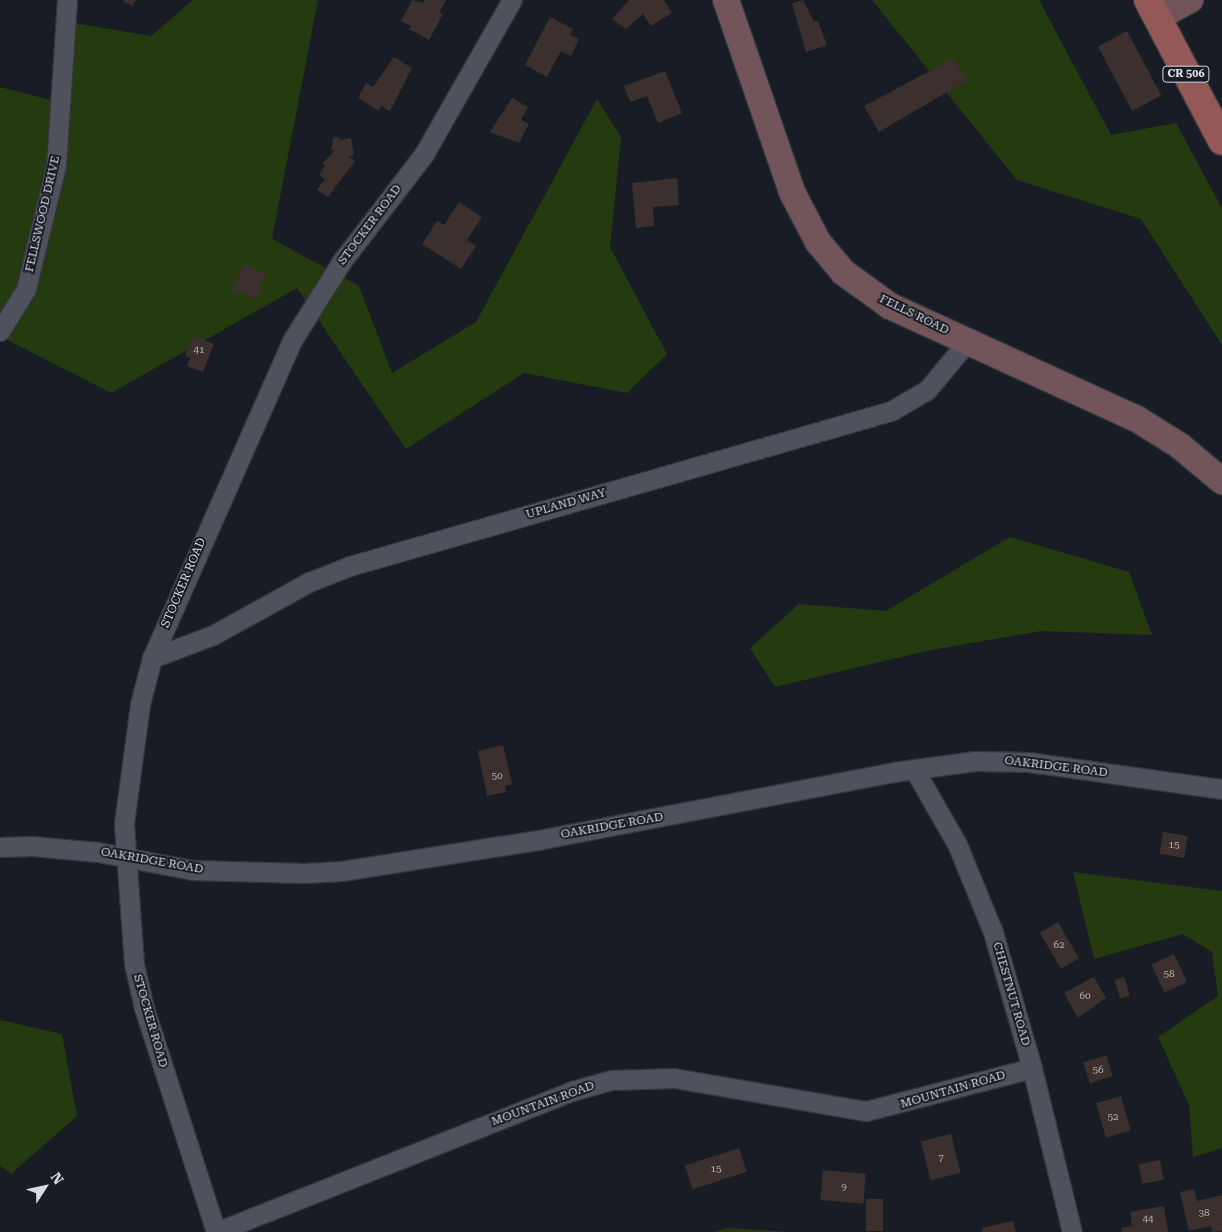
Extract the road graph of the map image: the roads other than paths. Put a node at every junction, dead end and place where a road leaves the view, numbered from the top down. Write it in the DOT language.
graph roads {
  1 [pos="67,0"];
  2 [pos="512,0"];
  3 [pos="726,0"];
  4 [pos="1190,0"];
  5 [pos="1152,9"];
  6 [pos="1222,141"];
  7 [pos="0,331"];
  8 [pos="968,341"];
  9 [pos="1222,481"];
  10 [pos="152,658"];
  11 [pos="914,769"];
  12 [pos="1222,789"];
  13 [pos="0,847"];
  14 [pos="126,857"];
  15 [pos="1032,1068"];
  16 [pos="216,1232"];
  17 [pos="1072,1232"];
  1 -- 7 [label="street, FELLSWOOD DRIVE"];
  2 -- 10 [label="street, STOCKER ROAD"];
  3 -- 8 [label="street, FELLS ROAD"];
  4 -- 5 [label="street"];
  5 -- 6 [label="main road, CR 506"];
  8 -- 9 [label="street, FELLS ROAD"];
  8 -- 10 [label="street, UPLAND WAY"];
  10 -- 14 [label="street, STOCKER ROAD"];
  11 -- 12 [label="street, OAKRIDGE ROAD"];
  11 -- 14 [label="street, OAKRIDGE ROAD"];
  11 -- 15 [label="street, CHESTNUT ROAD"];
  13 -- 14 [label="street, OAKRIDGE ROAD"];
  14 -- 16 [label="street, STOCKER ROAD"];
  15 -- 16 [label="street, MOUNTAIN ROAD"];
  15 -- 17 [label="street, CHESTNUT ROAD"];
}
